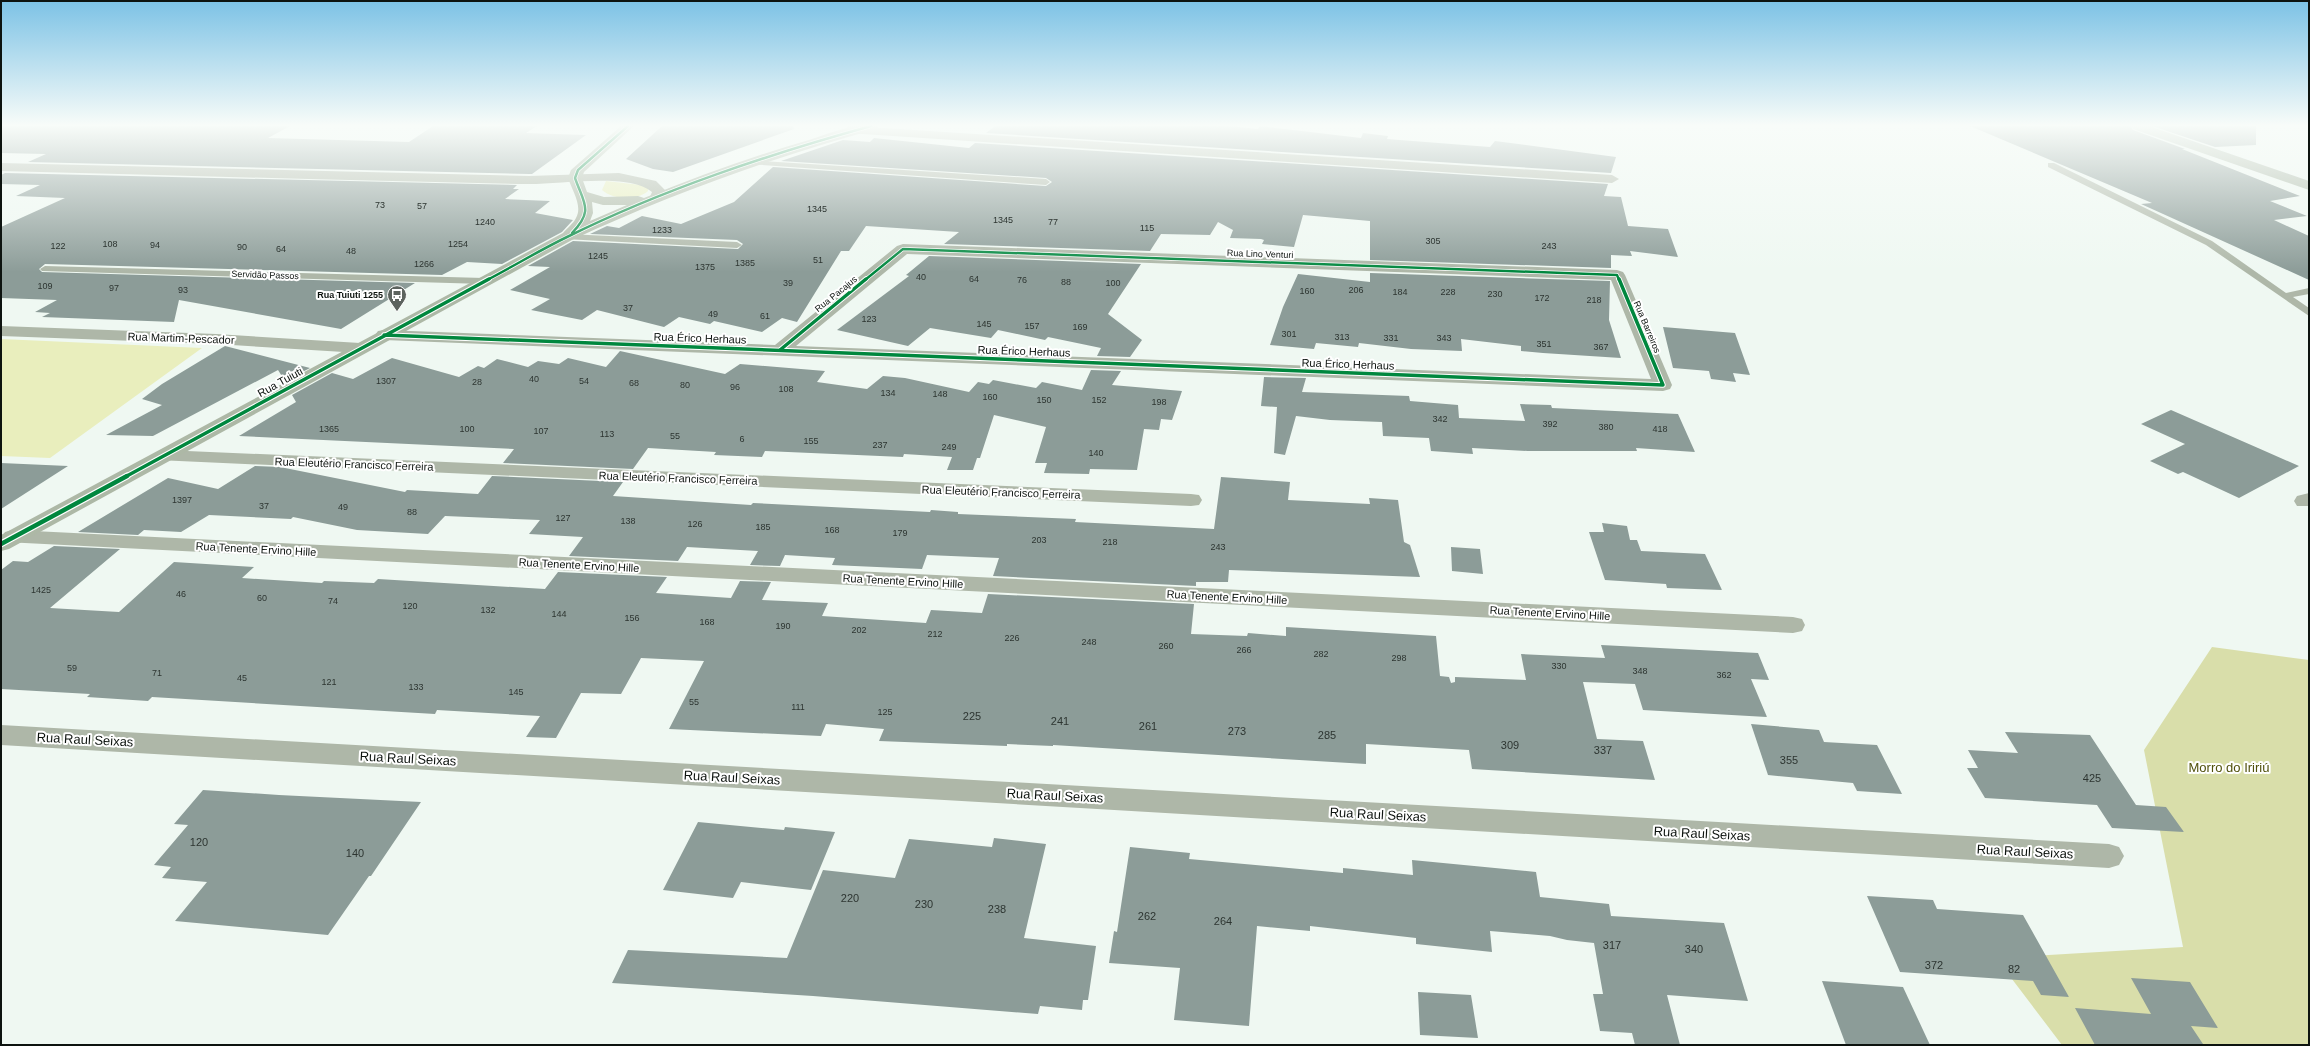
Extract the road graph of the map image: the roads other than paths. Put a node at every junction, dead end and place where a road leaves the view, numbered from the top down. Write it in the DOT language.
graph roads {
  1 [pos="318,175"];
  2 [pos="576,175"];
  3 [pos="715,175"];
  4 [pos="939,175"];
  5 [pos="1547,175"];
  6 [pos="2071,175"];
  7 [pos="2277,175"];
  8 [pos="574,178"];
  9 [pos="1612,179"];
  10 [pos="1046,182"];
  11 [pos="2309,186"];
  12 [pos="583,196"];
  13 [pos="657,197"];
  14 [pos="568,237"];
  15 [pos="737,245"];
  16 [pos="903,249"];
  17 [pos="45,269"];
  18 [pos="1617,275"];
  19 [pos="484,281"];
  20 [pos="2307,293"];
  21 [pos="2284,296"];
  22 [pos="2309,313"];
  23 [pos="1,331"];
  24 [pos="384,335"];
  25 [pos="360,348"];
  26 [pos="780,350"];
  27 [pos="1663,385"];
  28 [pos="164,456"];
  29 [pos="1191,500"];
  30 [pos="7,541"];
  31 [pos="1793,625"];
  32 [pos="1,734"];
  33 [pos="2109,856"];
  1 -- 8 [label="street"];
  2 -- 8 [label="main road"];
  3 -- 13 [label="main road, Rua Tuiuti"];
  4 -- 10 [label="lane"];
  5 -- 9 [label="street"];
  6 -- 21 [label="lane"];
  7 -- 11 [label="street"];
  8 -- 12 [label="main road"];
  8 -- 13 [label="street"];
  12 -- 13 [label="main road"];
  12 -- 14 [label="main road, Rua Tuiuti"];
  13 -- 14 [label="main road, Rua Tuiuti"];
  14 -- 15 [label="lane"];
  14 -- 19 [label="main road, Rua Tuiuti"];
  16 -- 18 [label="street, Rua Lino Venturi"];
  16 -- 26 [label="street, Rua Pacajus"];
  17 -- 19 [label="lane, Servidão Passos"];
  18 -- 27 [label="street, Rua Barreiros"];
  19 -- 24 [label="main road, Rua Tuiuti"];
  20 -- 21 [label="lane"];
  21 -- 22 [label="lane"];
  23 -- 25 [label="street, Rua Martim-Pescador"];
  24 -- 25 [label="main road, Rua Tuiuti"];
  24 -- 26 [label="street, Rua Érico Herhaus"];
  25 -- 28 [label="main road, Rua Tuiuti"];
  26 -- 27 [label="street, Rua Érico Herhaus"];
  28 -- 29 [label="street, Rua Eleutério Francisco Ferreira"];
  28 -- 30 [label="main road, Rua Tuiuti"];
  30 -- 31 [label="street, Rua Tenente Ervino Hille"];
  32 -- 33 [label="street, Rua Raul Seixas"];
}
